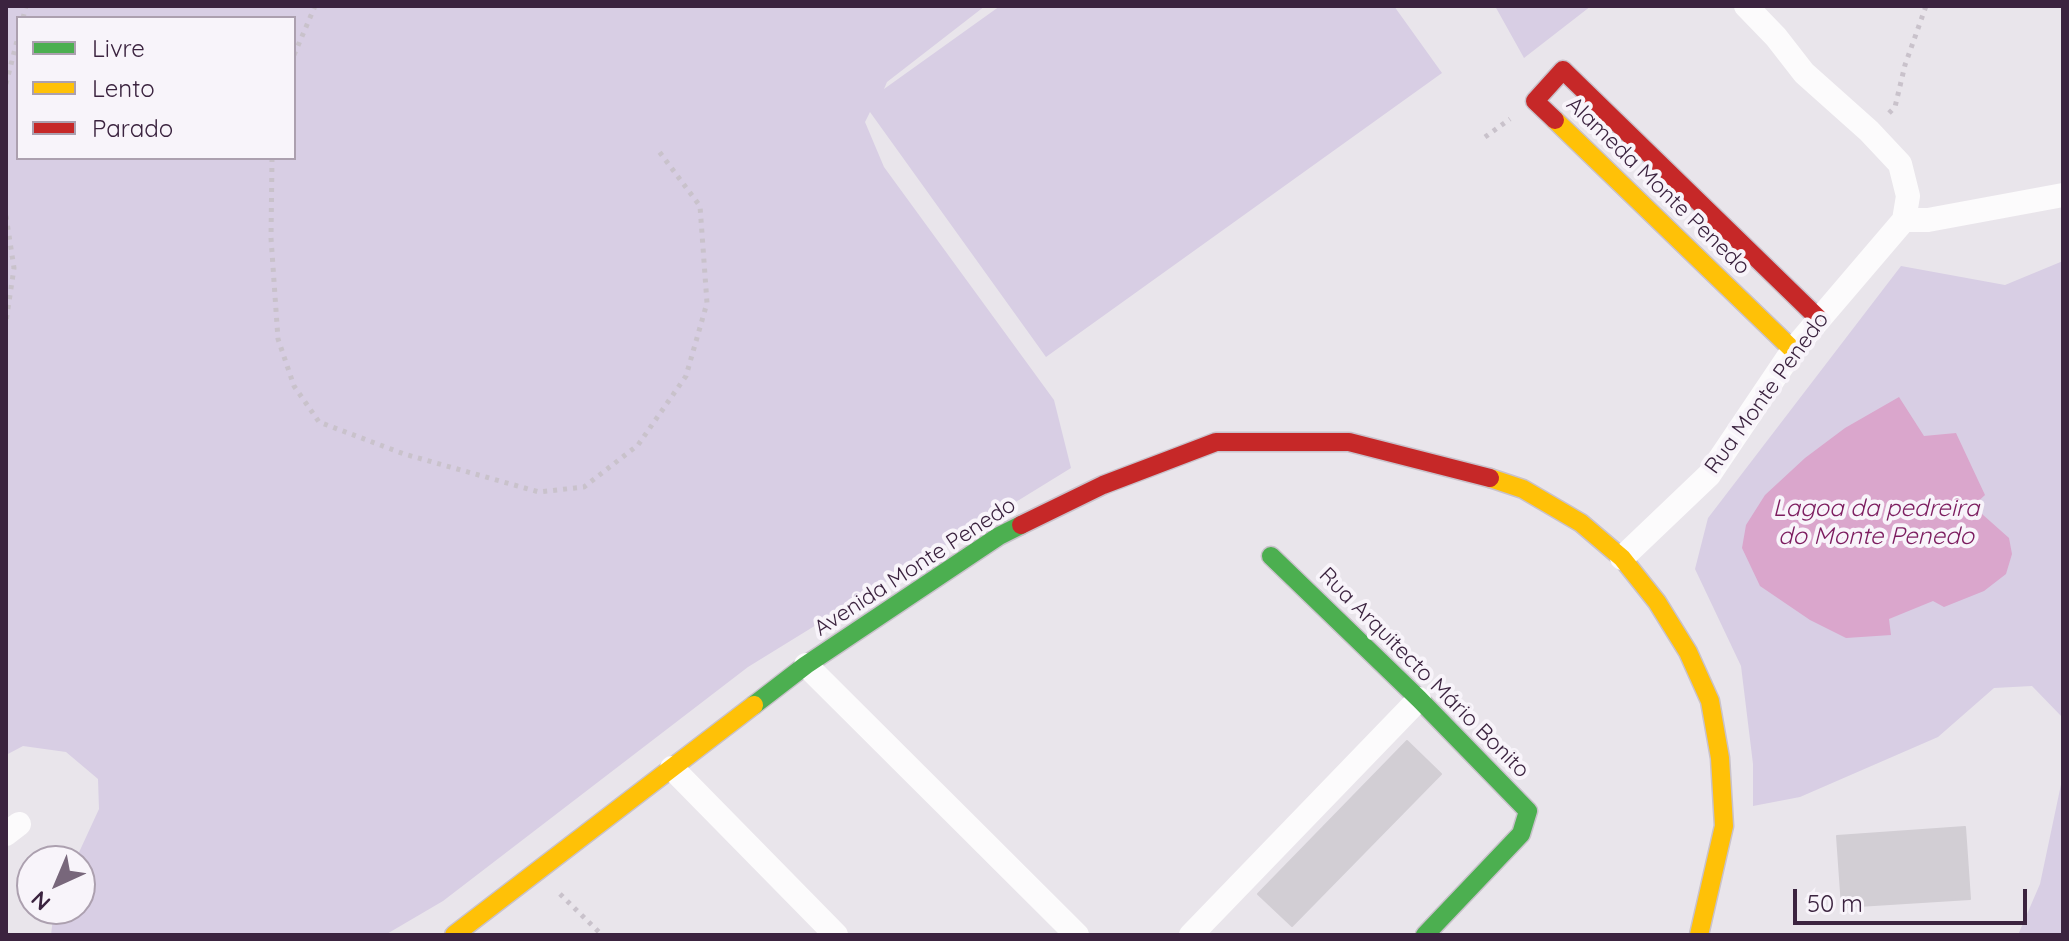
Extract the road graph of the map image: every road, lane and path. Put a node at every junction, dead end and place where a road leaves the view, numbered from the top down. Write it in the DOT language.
graph roads {
  1 [pos="315,6"];
  2 [pos="1746,6"];
  3 [pos="1926,6"];
  4 [pos="16,45"];
  5 [pos="296,50"];
  6 [pos="6,84"];
  7 [pos="1869,131"];
  8 [pos="658,150"];
  9 [pos="272,160"];
  10 [pos="2063,195"];
  11 [pos="6,216"];
  12 [pos="1904,220"];
  13 [pos="1818,318"];
  14 [pos="6,322"];
  15 [pos="1793,350"];
  16 [pos="1271,556"];
  17 [pos="1622,558"];
  18 [pos="806,665"];
  19 [pos="1419,699"];
  20 [pos="672,768"];
  21 [pos="536,872"];
  22 [pos="454,935"];
  23 [pos="602,935"];
  24 [pos="836,935"];
  25 [pos="1077,935"];
  26 [pos="1191,935"];
  27 [pos="1425,935"];
  28 [pos="1699,935"];
  1 -- 5 [label="path"];
  2 -- 7 [label="street"];
  3 -- 7 [label="path"];
  4 -- 6 [label="path"];
  7 -- 12 [label="street"];
  8 -- 9 [label="path"];
  10 -- 12 [label="street"];
  11 -- 14 [label="path"];
  12 -- 13 [label="street, Rua Monte Penedo"];
  13 -- 15 [label="street, Rua Monte Penedo"];
  13 -- 15 [label="street, Alameda Monte Penedo"];
  15 -- 17 [label="street, Rua Monte Penedo"];
  16 -- 19 [label="street, Rua Arquitecto Mário Bonito"];
  17 -- 18 [label="street, Avenida Monte Penedo"];
  17 -- 28 [label="street, Avenida Monte Penedo"];
  18 -- 20 [label="street, Avenida Monte Penedo"];
  18 -- 25 [label="street"];
  19 -- 26 [label="street"];
  19 -- 27 [label="street, Rua Arquitecto Mário Bonito"];
  20 -- 21 [label="street, Avenida Monte Penedo"];
  20 -- 24 [label="street"];
  21 -- 22 [label="street, Avenida Monte Penedo"];
  21 -- 23 [label="path"];
}
